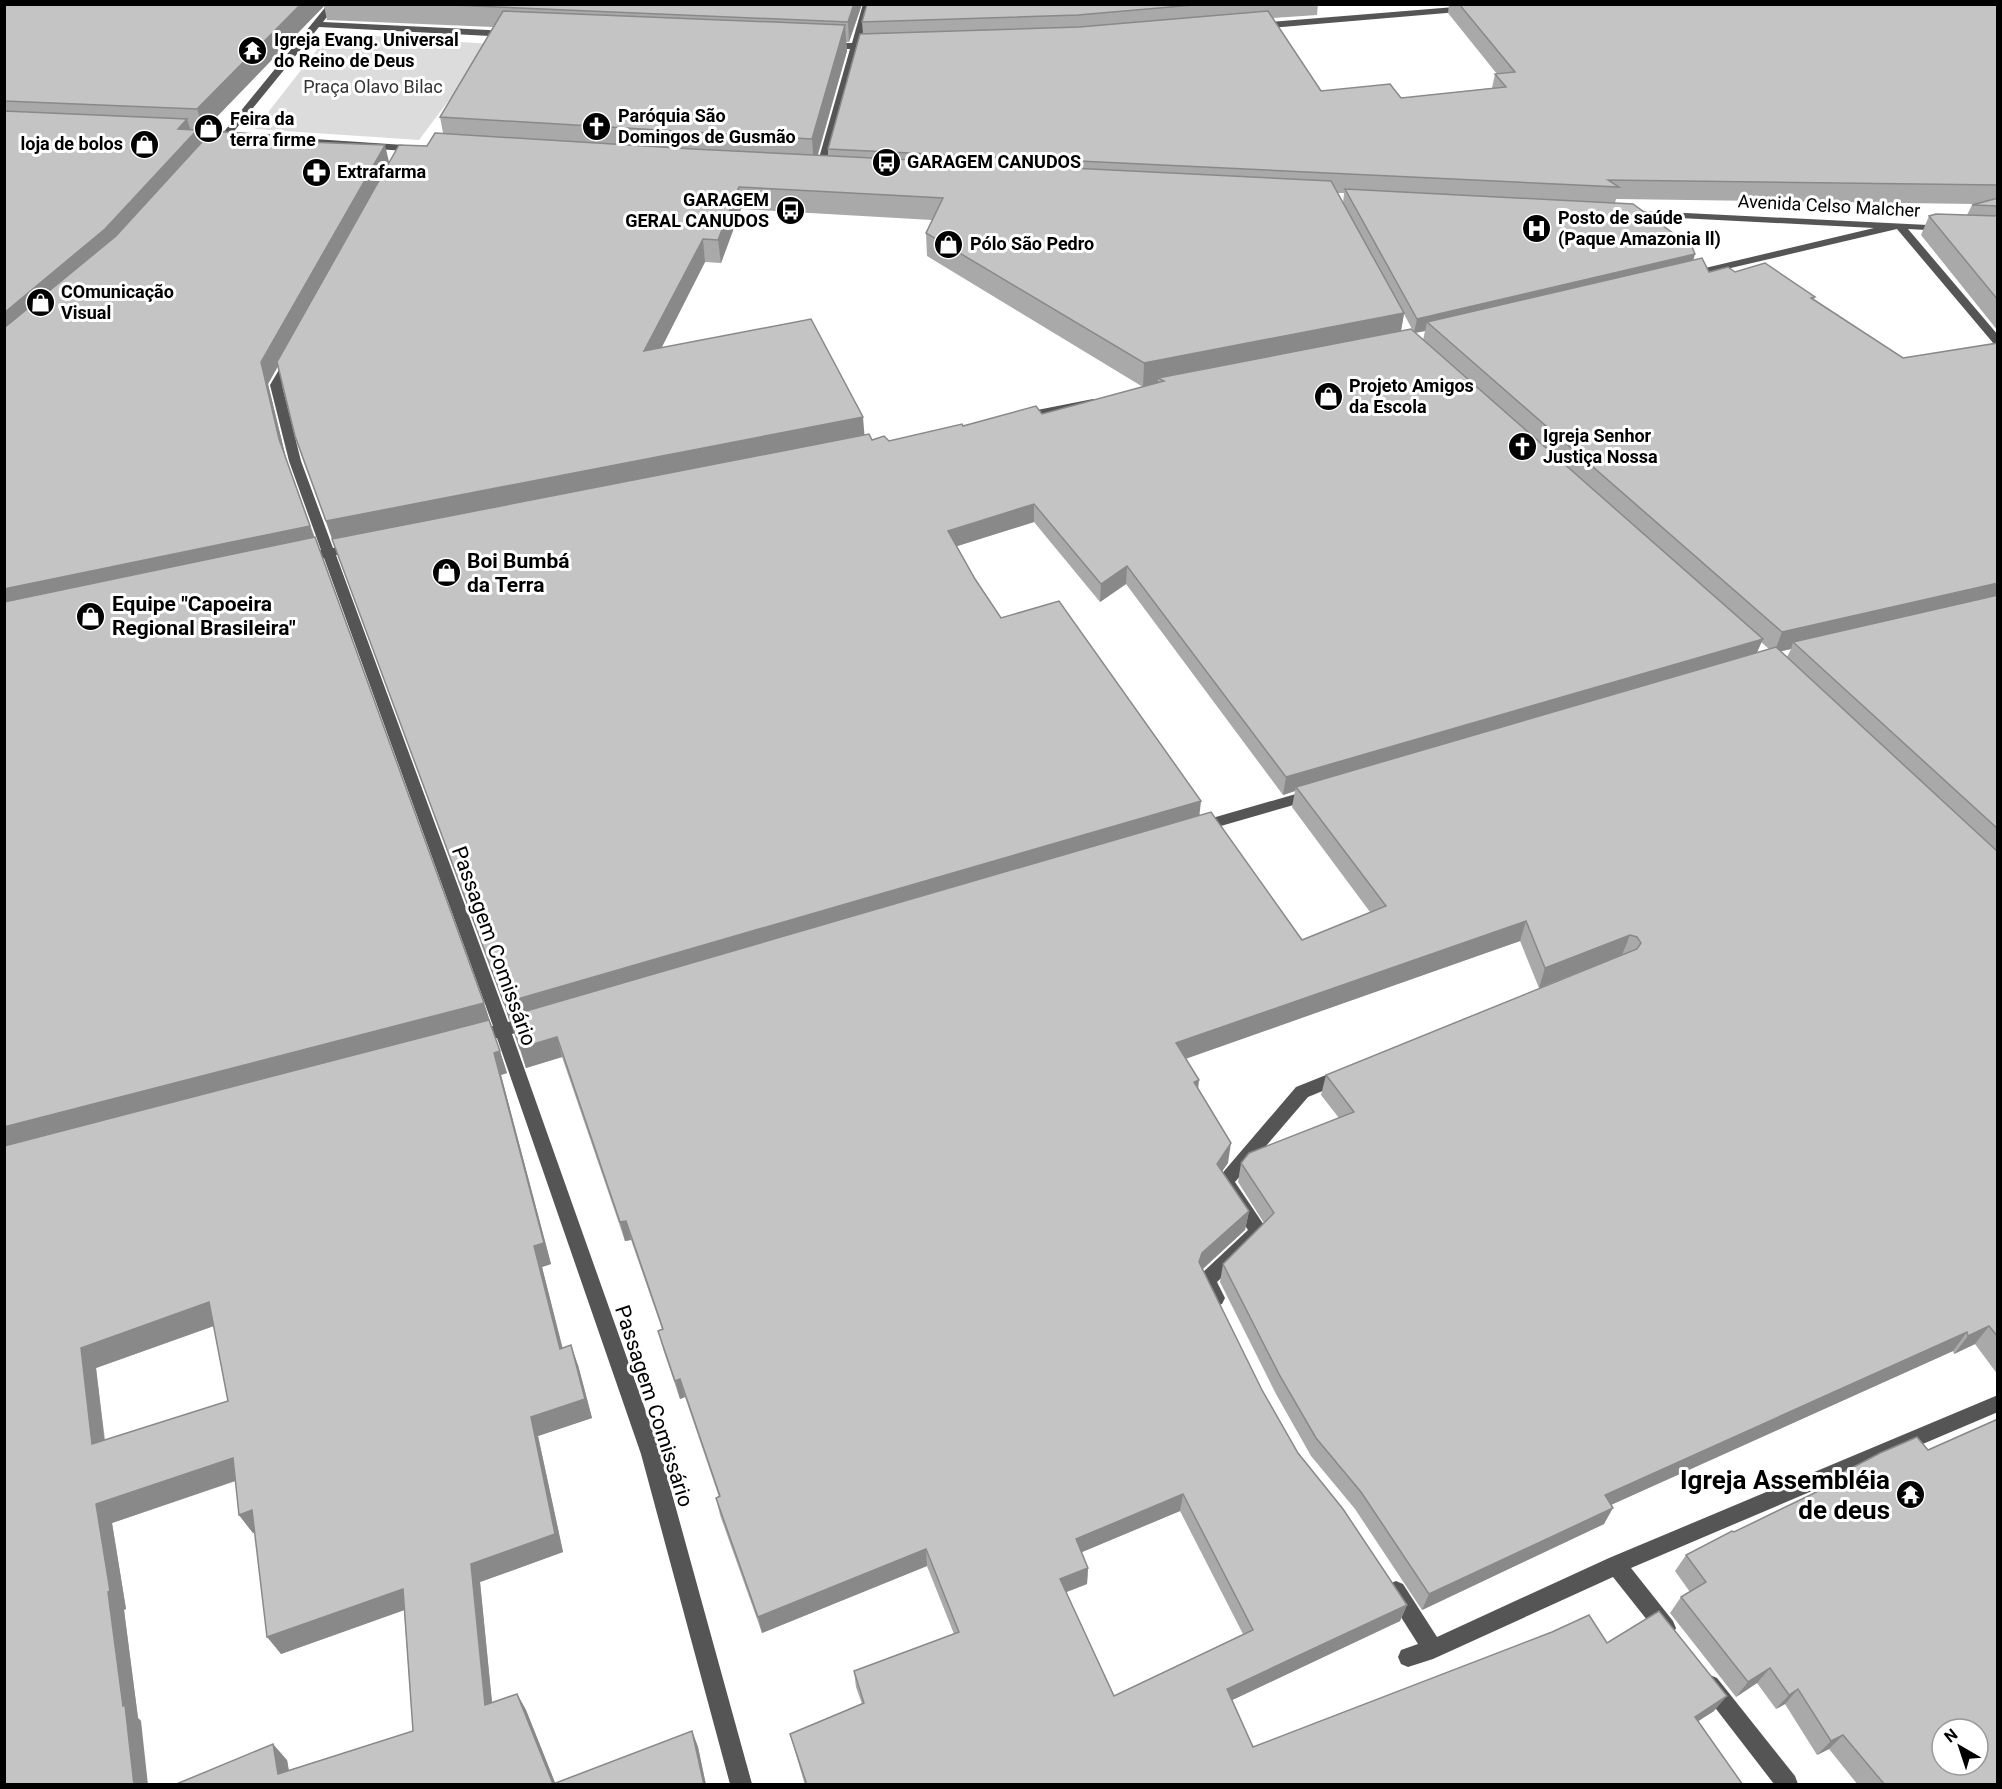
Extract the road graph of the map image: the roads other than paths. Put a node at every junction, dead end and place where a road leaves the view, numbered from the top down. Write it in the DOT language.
graph roads {
  1 [pos="333,4"];
  2 [pos="867,4"];
  3 [pos="1481,7"];
  4 [pos="317,24"];
  5 [pos="1252,26"];
  6 [pos="514,34"];
  7 [pos="812,45"];
  8 [pos="890,46"];
  9 [pos="855,47"];
  10 [pos="166,134"];
  11 [pos="224,136"];
  12 [pos="236,137"];
  13 [pos="258,138"];
  14 [pos="431,149"];
  15 [pos="209,153"];
  16 [pos="809,171"];
  17 [pos="820,172"];
  18 [pos="832,172"];
  19 [pos="1616,212"];
  20 [pos="1899,225"];
  21 [pos="1954,229"];
  22 [pos="1678,277"];
  23 [pos="1998,342"];
  24 [pos="297,348"];
  25 [pos="1104,400"];
  26 [pos="1011,418"];
  27 [pos="365,545"];
  28 [pos="330,552"];
  29 [pos="283,562"];
  30 [pos="1325,790"];
  31 [pos="1188,830"];
  32 [pos="549,1017"];
  33 [pos="503,1031"];
  34 [pos="457,1043"];
  35 [pos="1357,1070"];
  36 [pos="1222,1310"];
  37 [pos="1998,1403"];
  38 [pos="1616,1564"];
  39 [pos="1389,1581"];
  40 [pos="1680,1647"];
  41 [pos="1433,1649"];
  42 [pos="1408,1657"];
  43 [pos="1694,1665"];
  44 [pos="741,1785"];
  45 [pos="1787,1785"];
  1 -- 4 [label="street"];
  2 -- 9 [label="street"];
  3 -- 5 [label="street"];
  4 -- 6 [label="street"];
  4 -- 11 [label="street"];
  7 -- 9 [label="street"];
  8 -- 9 [label="street"];
  9 -- 17 [label="street"];
  10 -- 11 [label="street"];
  11 -- 12 [label="street"];
  11 -- 15 [label="street"];
  13 -- 14 [label="street"];
  16 -- 17 [label="street"];
  17 -- 18 [label="street"];
  19 -- 20 [label="street, Avenida Celso Malcher"];
  20 -- 21 [label="street, Avenida Celso Malcher"];
  20 -- 22 [label="street"];
  20 -- 23 [label="street"];
  24 -- 28 [label="street, Passagem Comissário"];
  25 -- 26 [label="street"];
  27 -- 28 [label="street"];
  28 -- 29 [label="street"];
  28 -- 33 [label="street, Passagem Comissário"];
  30 -- 31 [label="street"];
  32 -- 33 [label="street"];
  33 -- 34 [label="street"];
  33 -- 44 [label="street, Passagem Comissário"];
  35 -- 36 [label="street"];
  37 -- 38 [label="street"];
  38 -- 40 [label="street"];
  38 -- 41 [label="street"];
  39 -- 41 [label="street"];
  41 -- 42 [label="street"];
  43 -- 45 [label="street"];
}
